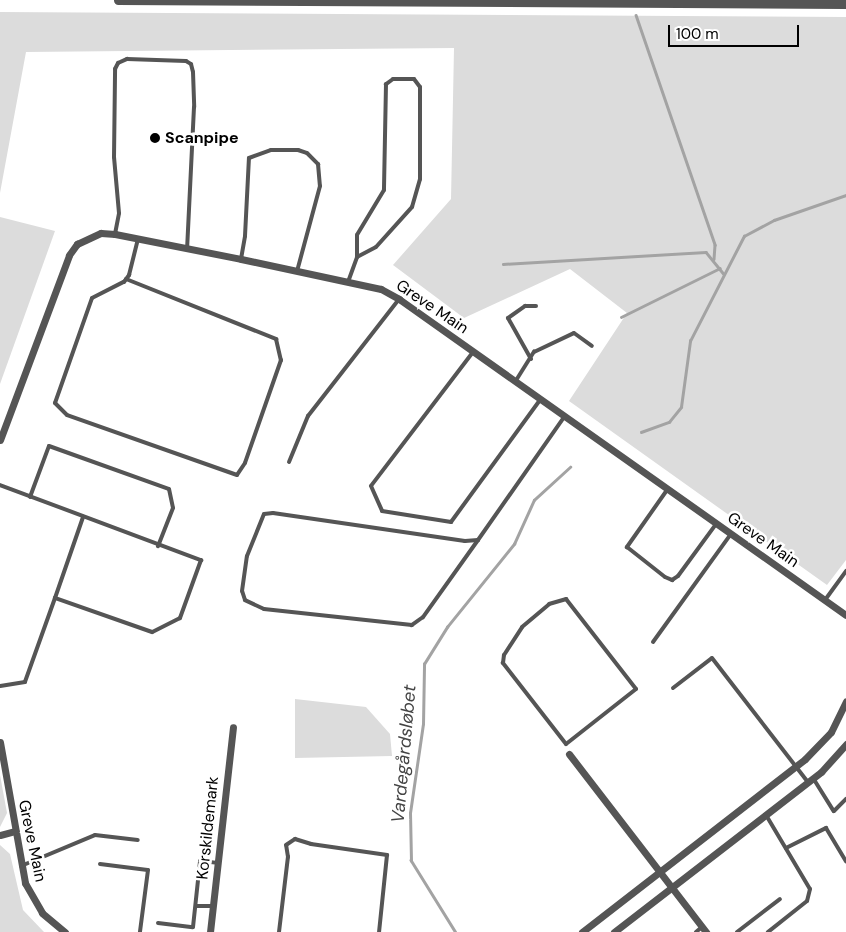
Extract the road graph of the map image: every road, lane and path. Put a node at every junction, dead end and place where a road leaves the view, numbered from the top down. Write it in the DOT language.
graph roads {
  1 [pos="118,0"];
  2 [pos="557,1"];
  3 [pos="666,1"];
  4 [pos="846,4"];
  5 [pos="115,234"];
  6 [pos="138,239"];
  7 [pos="187,248"];
  8 [pos="356,257"];
  9 [pos="240,259"];
  10 [pos="296,271"];
  11 [pos="126,279"];
  12 [pos="348,282"];
  13 [pos="399,299"];
  14 [pos="536,306"];
  15 [pos="592,346"];
  16 [pos="473,352"];
  17 [pos="531,359"];
  18 [pos="515,382"];
  19 [pos="540,400"];
  20 [pos="564,417"];
  21 [pos="0,440"];
  22 [pos="289,462"];
  23 [pos="0,486"];
  24 [pos="667,490"];
  25 [pos="30,497"];
  26 [pos="83,517"];
  27 [pos="716,524"];
  28 [pos="731,534"];
  29 [pos="478,540"];
  30 [pos="158,546"];
  31 [pos="846,570"];
  32 [pos="55,598"];
  33 [pos="825,600"];
  34 [pos="846,615"];
  35 [pos="653,642"];
  36 [pos="0,686"];
  37 [pos="673,688"];
  38 [pos="846,701"];
  39 [pos="233,727"];
  40 [pos="0,742"];
  41 [pos="566,744"];
  42 [pos="846,744"];
  43 [pos="568,754"];
  44 [pos="796,766"];
  45 [pos="810,780"];
  46 [pos="846,799"];
  47 [pos="766,815"];
  48 [pos="14,831"];
  49 [pos="0,835"];
  50 [pos="138,840"];
  51 [pos="786,848"];
  52 [pos="846,861"];
  53 [pos="218,862"];
  54 [pos="100,864"];
  55 [pos="21,866"];
  56 [pos="659,872"];
  57 [pos="672,888"];
  58 [pos="780,899"];
  59 [pos="196,906"];
  60 [pos="213,906"];
  61 [pos="158,923"];
  62 [pos="701,930"];
  63 [pos="65,932"];
  64 [pos="140,932"];
  65 [pos="210,932"];
  66 [pos="279,932"];
  67 [pos="379,932"];
  68 [pos="582,932"];
  69 [pos="614,932"];
  70 [pos="737,932"];
  71 [pos="768,932"];
  1 -- 2 [label="street"];
  2 -- 3 [label="street"];
  3 -- 4 [label="street"];
  5 -- 6 [label="street, Greve Main"];
  5 -- 7 [label="lane"];
  5 -- 21 [label="street, Greve Main"];
  6 -- 7 [label="street, Greve Main"];
  6 -- 11 [label="lane"];
  7 -- 9 [label="street, Greve Main"];
  8 -- 8 [label="lane"];
  8 -- 12 [label="lane"];
  9 -- 10 [label="street, Greve Main"];
  9 -- 10 [label="lane"];
  10 -- 12 [label="street, Greve Main"];
  11 -- 11 [label="lane"];
  12 -- 13 [label="street, Greve Main"];
  13 -- 16 [label="street, Greve Main"];
  13 -- 22 [label="lane"];
  14 -- 17 [label="lane"];
  15 -- 17 [label="lane"];
  16 -- 18 [label="street, Greve Main"];
  16 -- 19 [label="lane"];
  17 -- 18 [label="lane"];
  18 -- 19 [label="street, Greve Main"];
  19 -- 20 [label="street, Greve Main"];
  20 -- 24 [label="street, Greve Main"];
  20 -- 29 [label="lane"];
  23 -- 25 [label="lane"];
  24 -- 27 [label="street, Greve Main"];
  24 -- 27 [label="lane"];
  25 -- 26 [label="lane"];
  25 -- 30 [label="lane"];
  26 -- 30 [label="lane"];
  26 -- 32 [label="lane"];
  27 -- 28 [label="street, Greve Main"];
  28 -- 33 [label="street, Greve Main"];
  28 -- 35 [label="lane"];
  29 -- 29 [label="lane"];
  30 -- 32 [label="lane"];
  31 -- 33 [label="lane"];
  32 -- 36 [label="lane"];
  33 -- 34 [label="street, Greve Main"];
  37 -- 44 [label="lane"];
  38 -- 44 [label="street"];
  39 -- 53 [label="street, Korskildemark"];
  40 -- 48 [label="street, Greve Main"];
  41 -- 41 [label="lane"];
  41 -- 43 [label="lane"];
  42 -- 45 [label="street"];
  43 -- 56 [label="street"];
  44 -- 45 [label="lane"];
  44 -- 56 [label="street"];
  45 -- 46 [label="lane"];
  45 -- 47 [label="street"];
  47 -- 51 [label="lane"];
  47 -- 57 [label="street"];
  48 -- 49 [label="street"];
  48 -- 55 [label="street, Greve Main"];
  50 -- 55 [label="lane"];
  51 -- 52 [label="lane"];
  51 -- 71 [label="lane"];
  53 -- 59 [label="lane"];
  53 -- 60 [label="street, Korskildemark"];
  54 -- 64 [label="lane"];
  55 -- 63 [label="street, Greve Main"];
  56 -- 57 [label="street"];
  56 -- 68 [label="street"];
  57 -- 62 [label="street"];
  57 -- 69 [label="street"];
  58 -- 70 [label="lane"];
  59 -- 60 [label="lane"];
  59 -- 61 [label="lane"];
  60 -- 65 [label="street, Korskildemark"];
  66 -- 67 [label="lane"];
}
